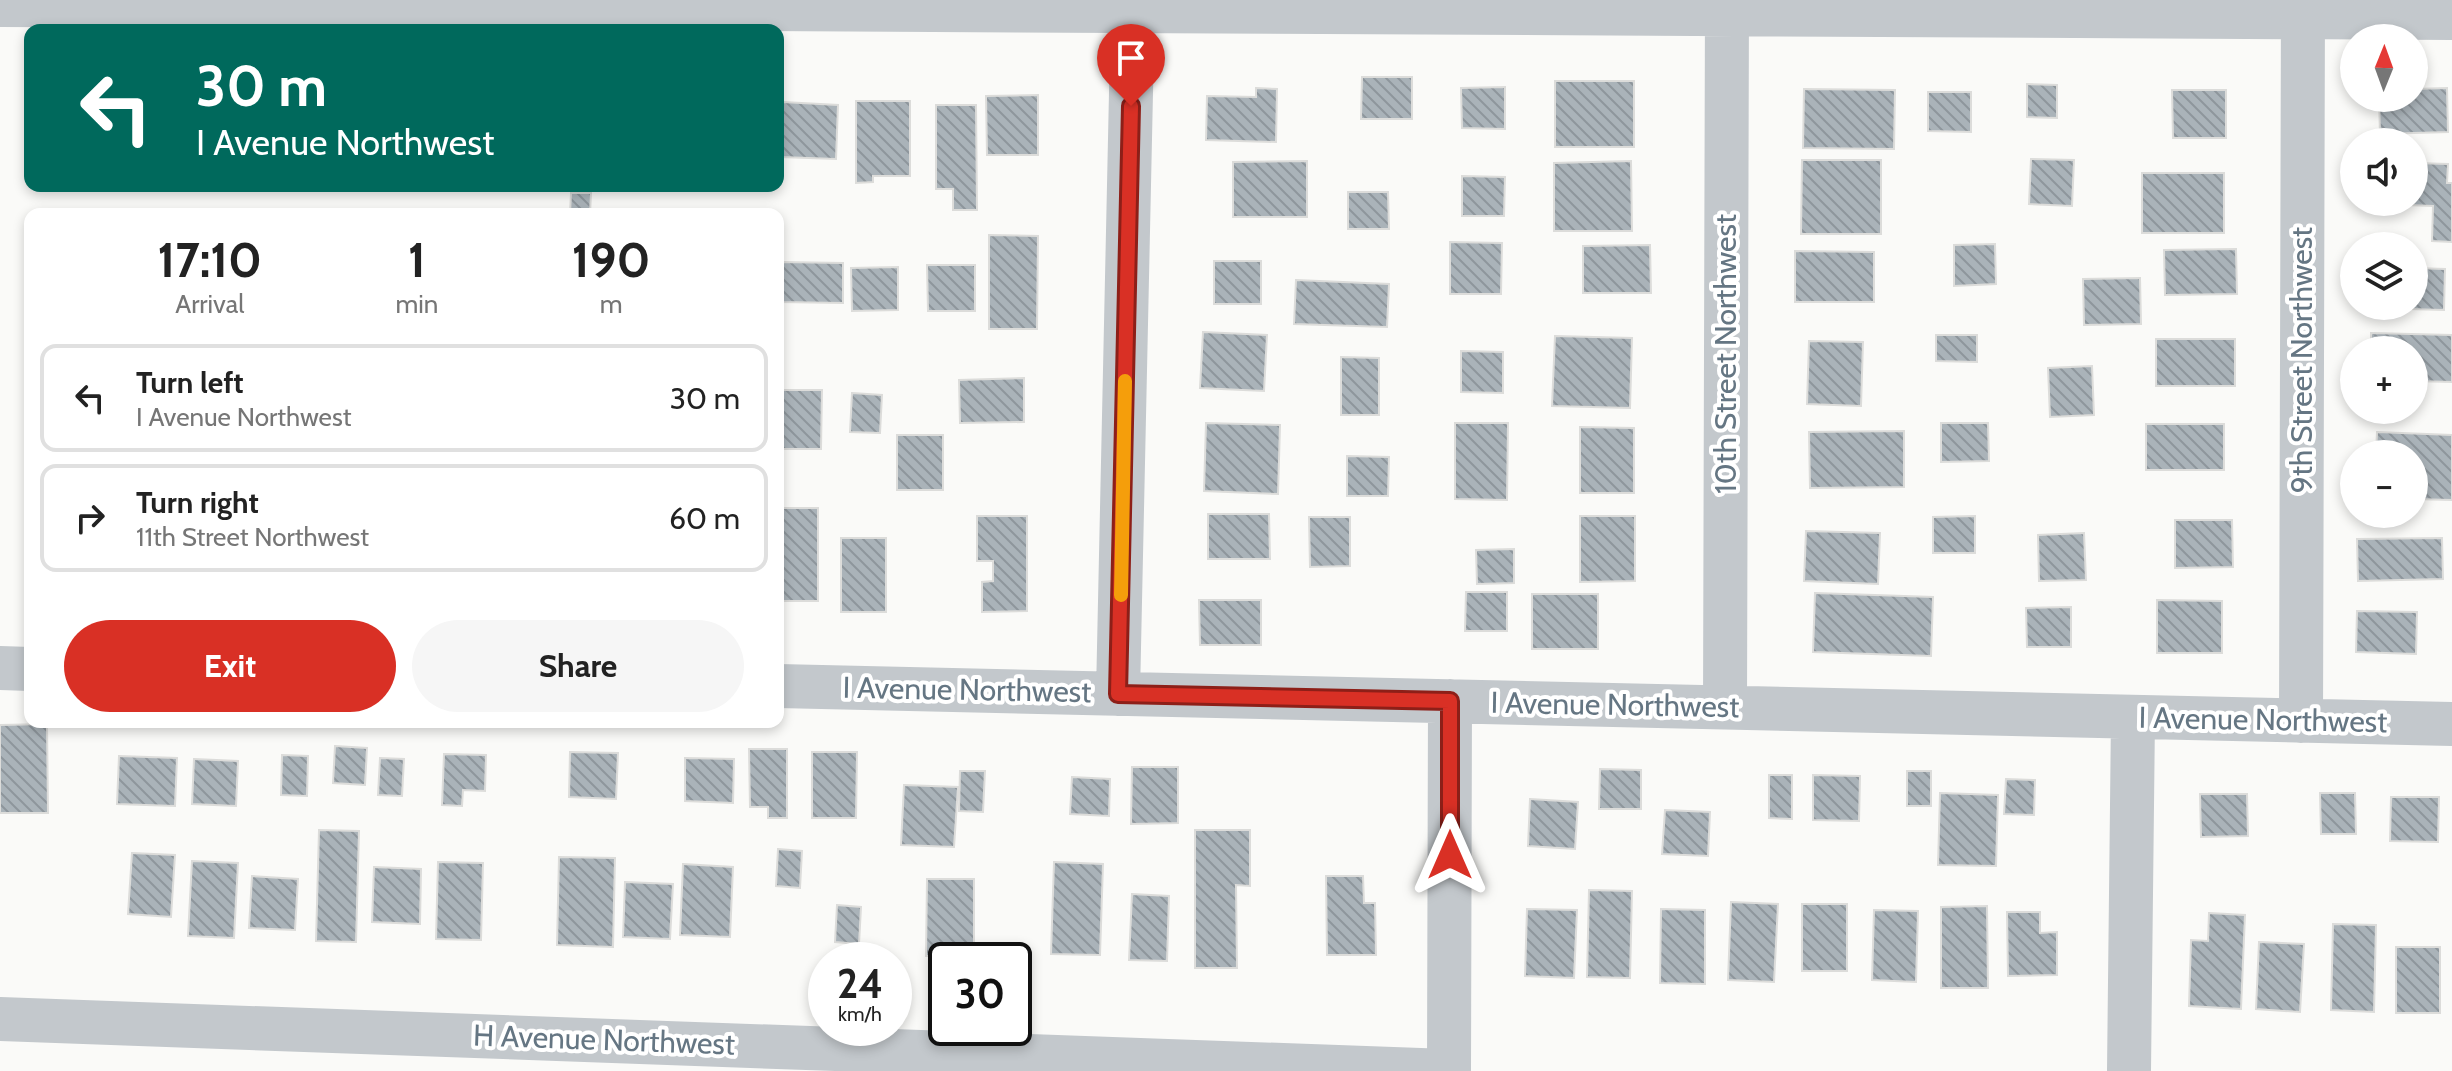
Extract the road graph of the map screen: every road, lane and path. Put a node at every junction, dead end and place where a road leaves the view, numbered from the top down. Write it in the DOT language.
graph roads {
  1 [pos="0,5"];
  2 [pos="1133,6"];
  3 [pos="1727,7"];
  4 [pos="2302,9"];
  5 [pos="2452,18"];
  6 [pos="0,668"];
  7 [pos="24,669"];
  8 [pos="784,686"];
  9 [pos="1118,694"];
  10 [pos="1450,701"];
  11 [pos="1725,707"];
  12 [pos="2133,717"];
  13 [pos="2301,721"];
  14 [pos="2452,724"];
  15 [pos="0,1019"];
  16 [pos="1448,1071"];
  17 [pos="2129,1071"];
  1 -- 2 [label="street"];
  2 -- 3 [label="street"];
  2 -- 9 [label="street"];
  3 -- 4 [label="street"];
  3 -- 11 [label="street, 10th Street Northwest"];
  4 -- 5 [label="street"];
  4 -- 13 [label="street, 9th Street Northwest"];
  6 -- 7 [label="street"];
  8 -- 9 [label="street, I Avenue Northwest"];
  9 -- 10 [label="street, I Avenue Northwest"];
  10 -- 11 [label="street, I Avenue Northwest"];
  10 -- 16 [label="street"];
  11 -- 12 [label="street, I Avenue Northwest"];
  12 -- 13 [label="street, I Avenue Northwest"];
  12 -- 17 [label="street"];
  13 -- 14 [label="street, I Avenue Northwest"];
  15 -- 16 [label="street, H Avenue Northwest"];
}
